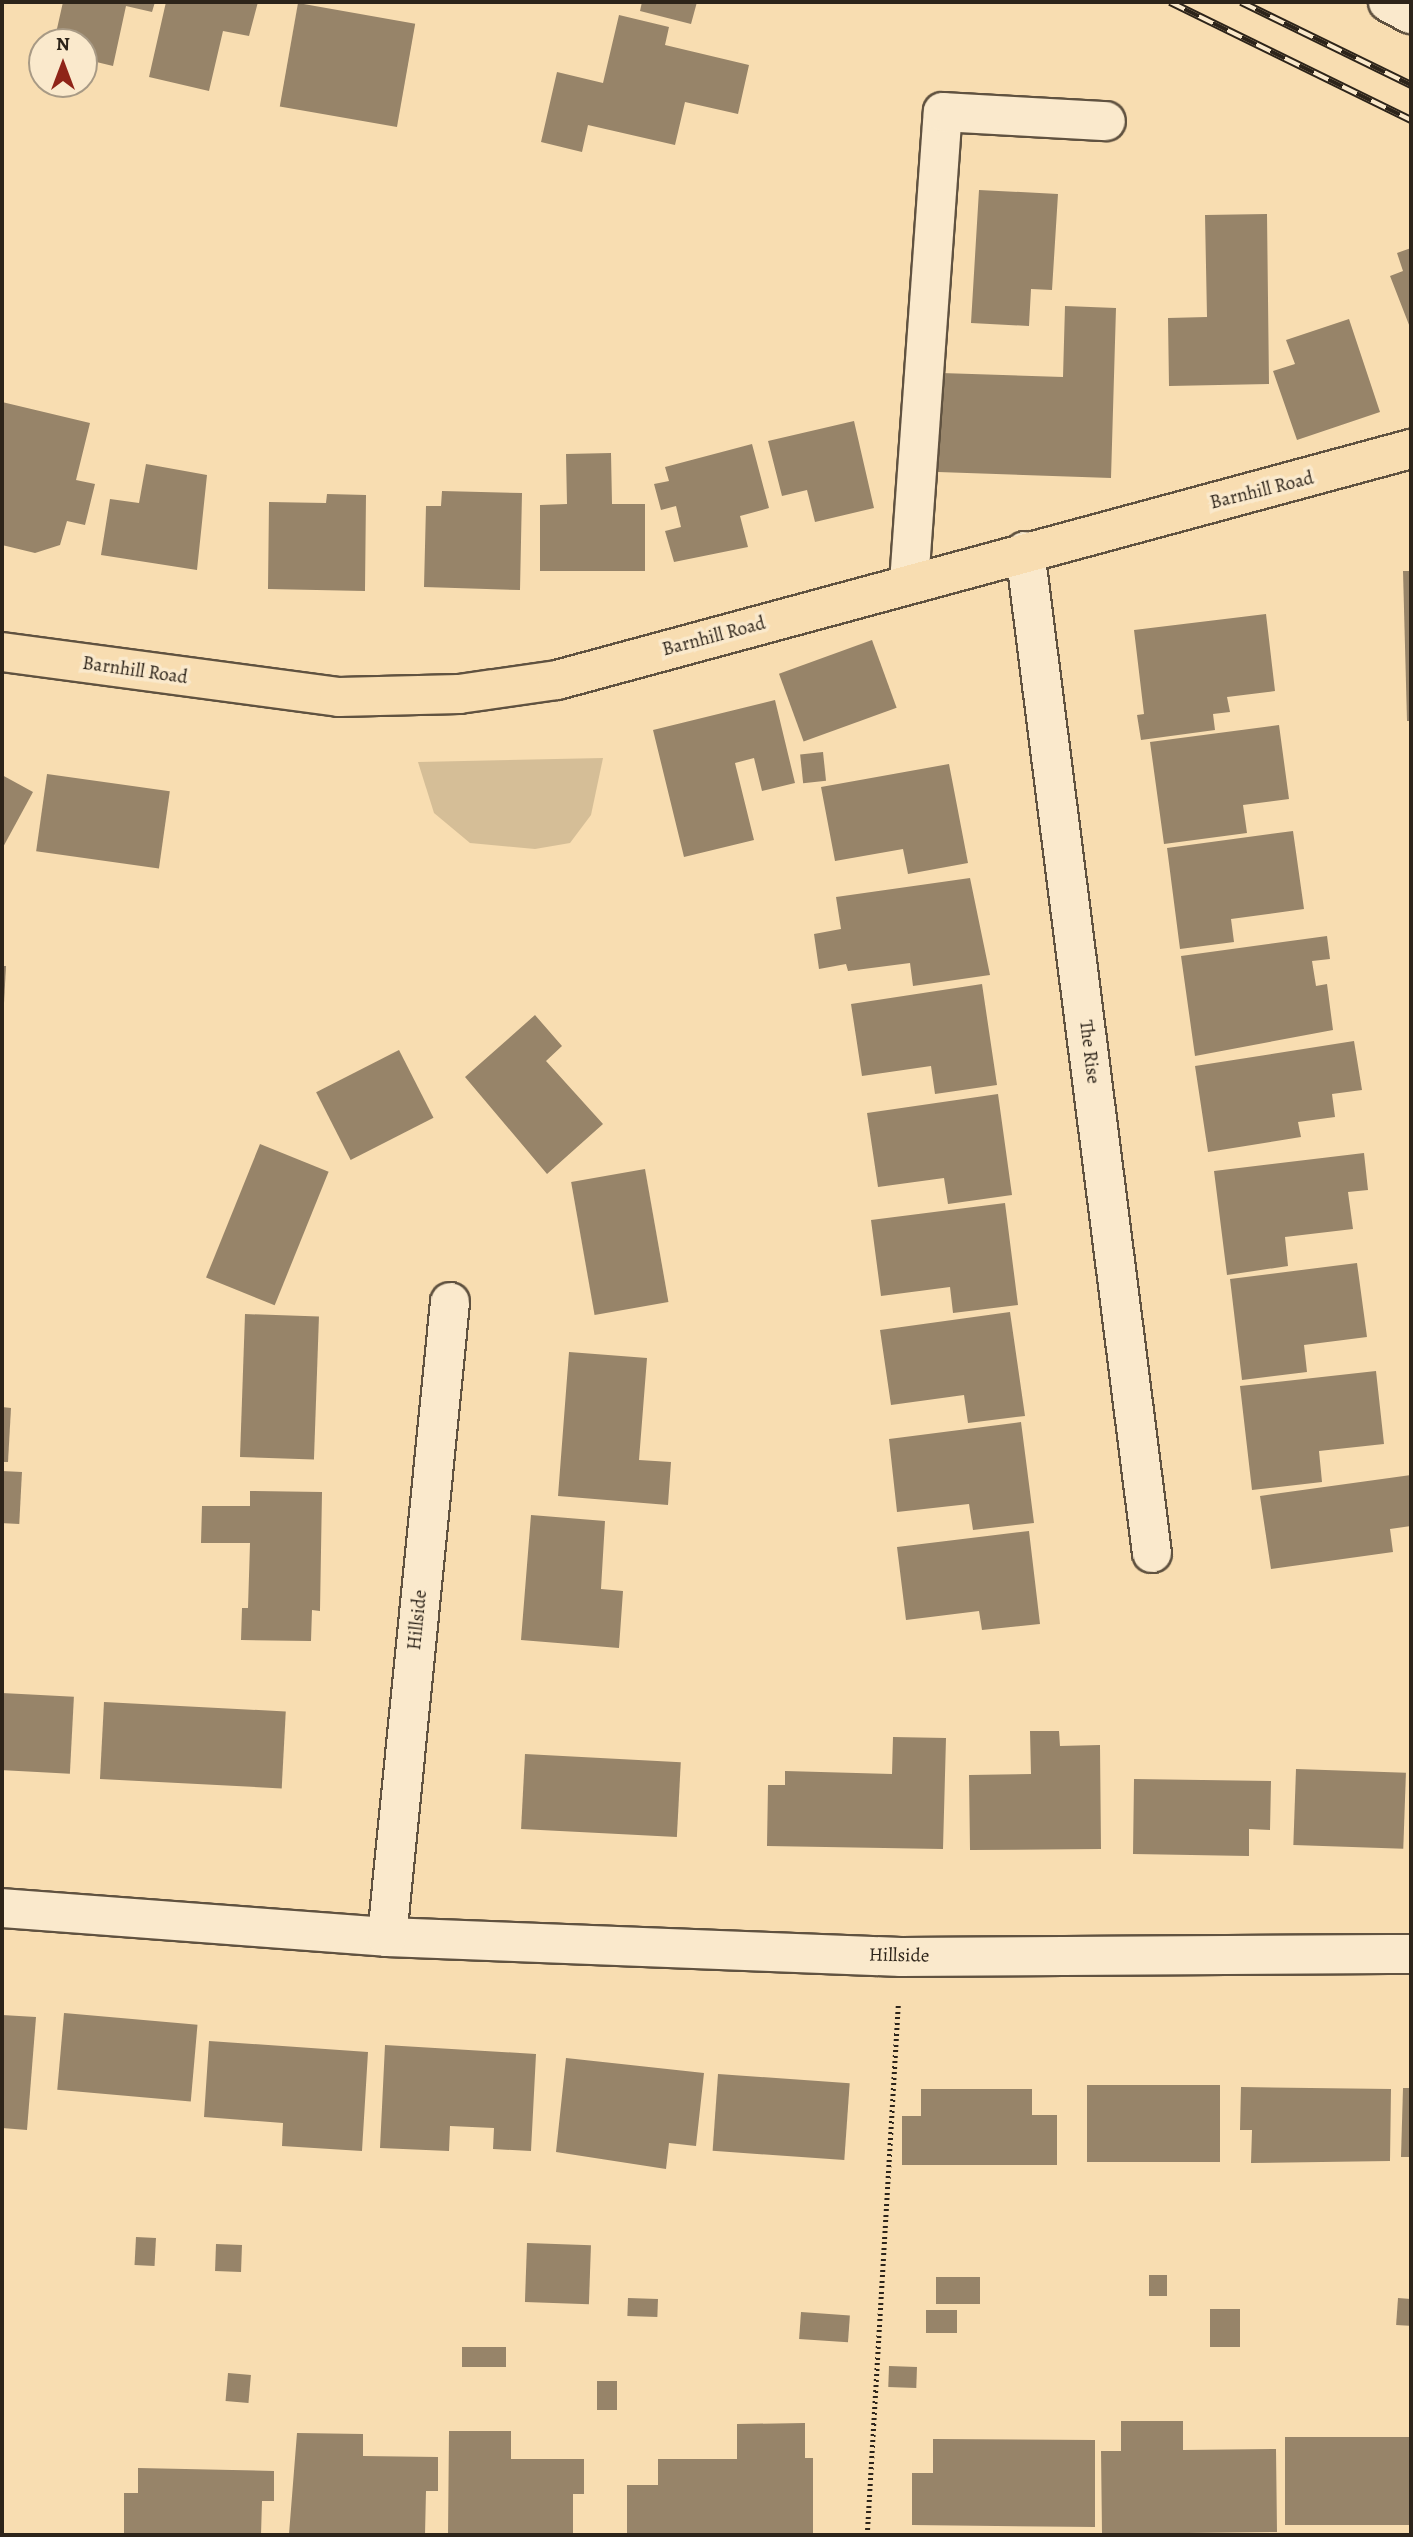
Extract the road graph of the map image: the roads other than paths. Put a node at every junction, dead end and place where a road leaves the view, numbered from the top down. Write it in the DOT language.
graph roads {
  1 [pos="1388,2"];
  2 [pos="1411,14"];
  3 [pos="1106,121"];
  4 [pos="1411,449"];
  5 [pos="1025,551"];
  6 [pos="909,583"];
  7 [pos="2,652"];
  8 [pos="450,1302"];
  9 [pos="1152,1553"];
  10 [pos="2,1908"];
  11 [pos="387,1937"];
  12 [pos="1411,1954"];
  1 -- 2 [label="street"];
  3 -- 6 [label="street"];
  4 -- 5 [label="main road, Barnhill Road"];
  5 -- 6 [label="main road, Barnhill Road"];
  5 -- 9 [label="street, The Rise"];
  6 -- 7 [label="main road, Barnhill Road"];
  8 -- 11 [label="street, Hillside"];
  10 -- 11 [label="street, Hillside"];
  11 -- 12 [label="street, Hillside"];
}
